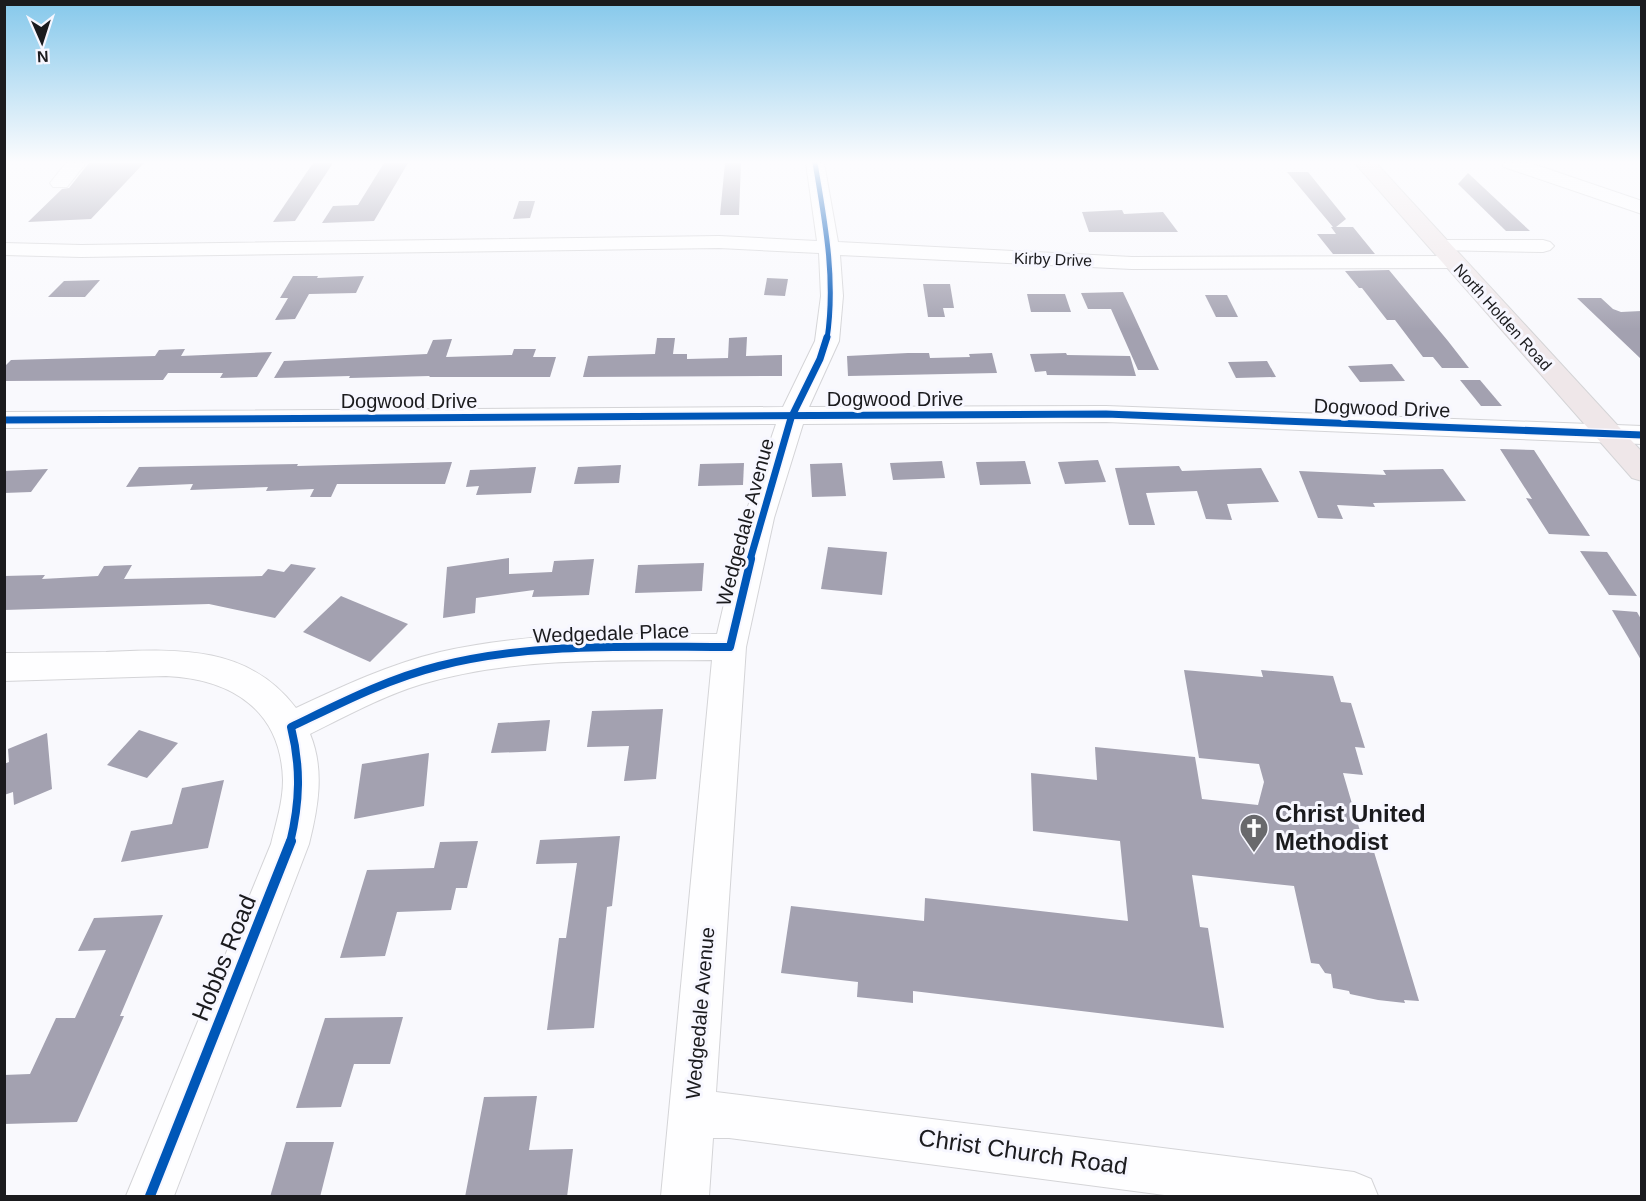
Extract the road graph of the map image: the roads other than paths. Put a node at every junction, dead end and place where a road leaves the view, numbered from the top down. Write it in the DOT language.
graph roads {
  1 [pos="824,219"];
  2 [pos="1416,219"];
  3 [pos="1543,246"];
  4 [pos="829,248"];
  5 [pos="4,249"];
  6 [pos="1447,254"];
  7 [pos="792,416"];
  8 [pos="4,420"];
  9 [pos="1608,434"];
  10 [pos="1641,435"];
  11 [pos="1641,471"];
  12 [pos="730,647"];
  13 [pos="4,667"];
  14 [pos="291,728"];
  15 [pos="692,1115"];
  16 [pos="150,1197"];
  17 [pos="685,1197"];
  18 [pos="1354,1197"];
  1 -- 4 [label="street, Wedgedale Avenue"];
  2 -- 6 [label="main road, North Holden Road"];
  3 -- 6 [label="street, Kirby Drive"];
  4 -- 5 [label="street, Kirby Drive"];
  4 -- 6 [label="street, Kirby Drive"];
  4 -- 7 [label="street, Wedgedale Avenue"];
  6 -- 9 [label="main road, North Holden Road"];
  7 -- 8 [label="street, Dogwood Drive"];
  7 -- 9 [label="street, Dogwood Drive"];
  7 -- 12 [label="street, Wedgedale Avenue"];
  9 -- 10 [label="street, Dogwood Drive"];
  9 -- 11 [label="main road, North Holden Road"];
  12 -- 14 [label="street, Wedgedale Place"];
  12 -- 15 [label="street, Wedgedale Avenue"];
  13 -- 14 [label="street, Hobbs Road"];
  14 -- 16 [label="street, Hobbs Road"];
  15 -- 17 [label="street, Wedgedale Avenue"];
  15 -- 18 [label="street, Christ Church Road"];
}
